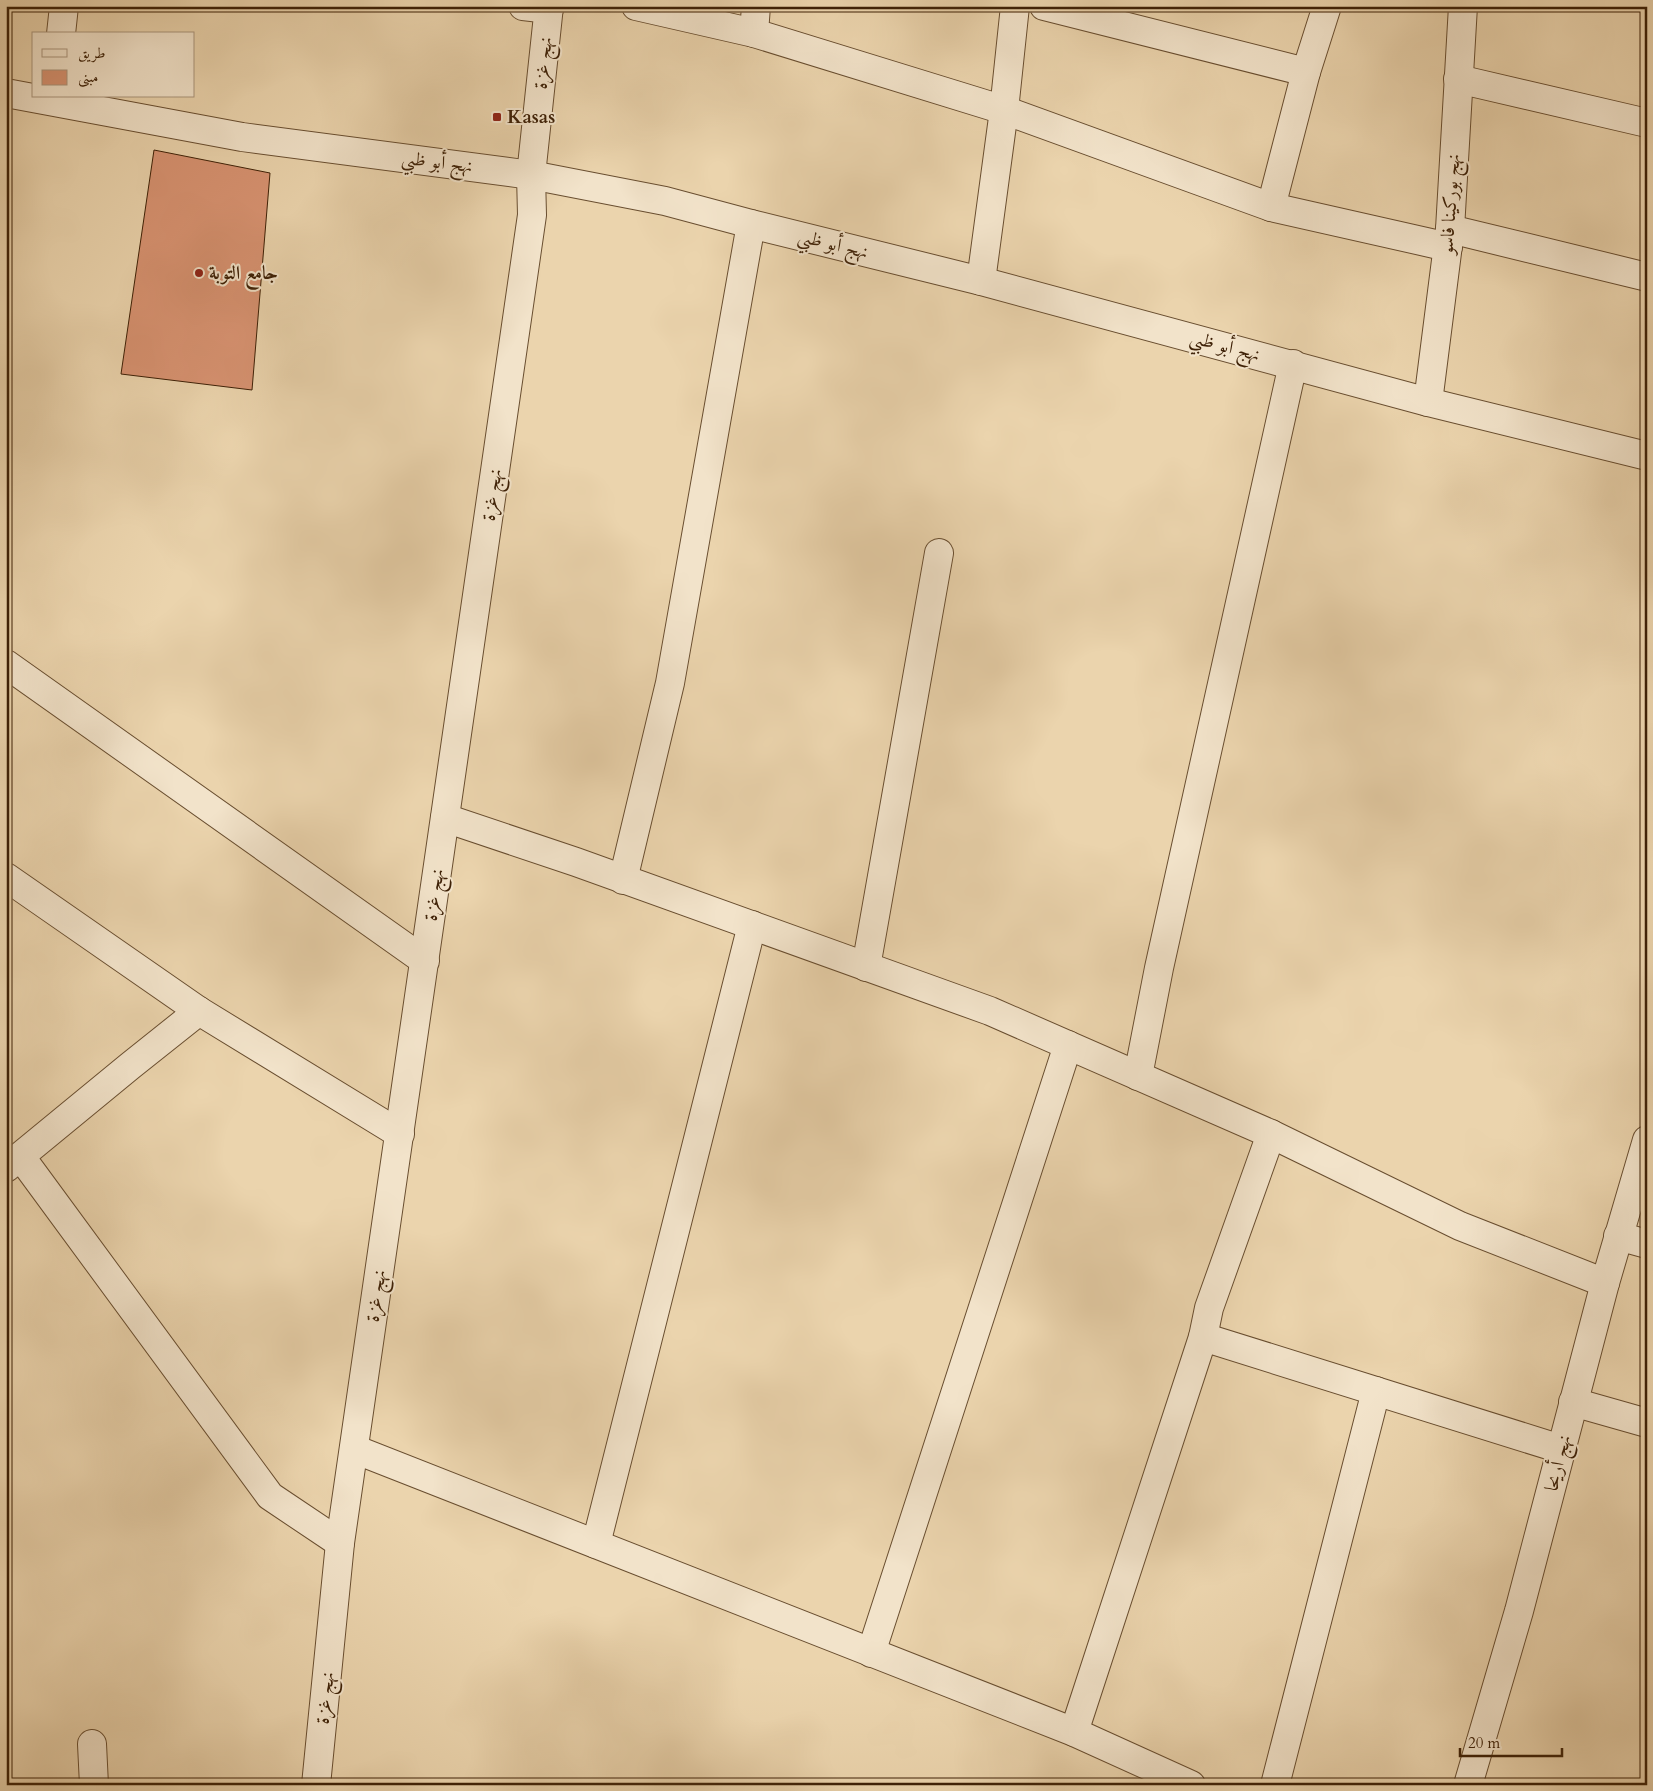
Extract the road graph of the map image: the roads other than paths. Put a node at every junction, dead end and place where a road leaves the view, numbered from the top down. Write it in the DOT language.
graph roads {
  1 [pos="64,6"];
  2 [pos="636,6"];
  3 [pos="1015,6"];
  4 [pos="1044,6"];
  5 [pos="1327,6"];
  6 [pos="1464,6"];
  7 [pos="540,7"];
  8 [pos="755,20"];
  9 [pos="61,32"];
  10 [pos="1306,72"];
  11 [pos="1458,79"];
  12 [pos="6,93"];
  13 [pos="32,96"];
  14 [pos="53,99"];
  15 [pos="1004,110"];
  16 [pos="1647,123"];
  17 [pos="531,175"];
  18 [pos="1271,207"];
  19 [pos="752,224"];
  20 [pos="1449,238"];
  21 [pos="1647,277"];
  22 [pos="981,281"];
  23 [pos="1293,364"];
  24 [pos="1428,402"];
  25 [pos="1647,456"];
  26 [pos="939,553"];
  27 [pos="6,664"];
  28 [pos="445,818"];
  29 [pos="6,878"];
  30 [pos="624,880"];
  31 [pos="752,926"];
  32 [pos="425,961"];
  33 [pos="866,967"];
  34 [pos="199,1012"];
  35 [pos="1068,1045"];
  36 [pos="1138,1076"];
  37 [pos="400,1134"];
  38 [pos="1270,1134"];
  39 [pos="1647,1140"];
  40 [pos="14,1163"];
  41 [pos="1618,1236"];
  42 [pos="1647,1244"];
  43 [pos="1605,1283"];
  44 [pos="1203,1337"];
  45 [pos="1376,1391"];
  46 [pos="1573,1402"];
  47 [pos="1647,1423"];
  48 [pos="354,1449"];
  49 [pos="1561,1449"];
  50 [pos="340,1543"];
  51 [pos="596,1544"];
  52 [pos="871,1652"];
  53 [pos="1074,1732"];
  54 [pos="92,1744"];
  55 [pos="1471,1784"];
  56 [pos="94,1785"];
  57 [pos="316,1785"];
  58 [pos="1191,1785"];
  59 [pos="1275,1785"];
  1 -- 9 [label="street"];
  2 -- 8 [label="street"];
  3 -- 15 [label="street"];
  4 -- 10 [label="street"];
  5 -- 10 [label="street"];
  6 -- 11 [label="street, نهج بوركينا فاسو"];
  7 -- 17 [label="street, نهج غزة"];
  8 -- 15 [label="street"];
  10 -- 18 [label="street"];
  11 -- 16 [label="street"];
  11 -- 20 [label="street, نهج بوركينا فاسو"];
  12 -- 13 [label="street, نهج أبو ظبي"];
  14 -- 17 [label="street, نهج أبو ظبي"];
  15 -- 18 [label="street"];
  15 -- 22 [label="street"];
  17 -- 19 [label="street, نهج أبو ظبي"];
  17 -- 28 [label="street, نهج غزة"];
  18 -- 20 [label="street"];
  19 -- 22 [label="street, نهج أبو ظبي"];
  19 -- 30 [label="street"];
  20 -- 21 [label="street"];
  20 -- 24 [label="street, نهج بوركينا فاسو"];
  22 -- 23 [label="street, نهج أبو ظبي"];
  23 -- 24 [label="street, نهج أبو ظبي"];
  23 -- 36 [label="street"];
  24 -- 25 [label="street, نهج أبو ظبي"];
  26 -- 33 [label="street"];
  27 -- 32 [label="street"];
  28 -- 30 [label="street"];
  28 -- 32 [label="street, نهج غزة"];
  29 -- 34 [label="street"];
  30 -- 31 [label="street"];
  31 -- 33 [label="street"];
  31 -- 51 [label="street"];
  32 -- 37 [label="street, نهج غزة"];
  33 -- 35 [label="street"];
  34 -- 37 [label="street"];
  34 -- 40 [label="street"];
  35 -- 36 [label="street"];
  35 -- 52 [label="street"];
  36 -- 38 [label="street"];
  37 -- 48 [label="street, نهج غزة"];
  38 -- 43 [label="street"];
  38 -- 44 [label="street"];
  39 -- 41 [label="street, نهج أريحا"];
  40 -- 50 [label="street"];
  41 -- 42 [label="street"];
  41 -- 43 [label="street, نهج أريحا"];
  43 -- 46 [label="street, نهج أريحا"];
  44 -- 45 [label="street"];
  44 -- 53 [label="street"];
  45 -- 49 [label="street"];
  45 -- 59 [label="street"];
  46 -- 47 [label="street"];
  46 -- 49 [label="street, نهج أريحا"];
  48 -- 50 [label="street, نهج غزة"];
  48 -- 51 [label="street"];
  49 -- 55 [label="street, نهج أريحا"];
  50 -- 57 [label="street, نهج غزة"];
  51 -- 52 [label="street"];
  52 -- 53 [label="street"];
  53 -- 58 [label="street"];
  54 -- 56 [label="street"];
}
